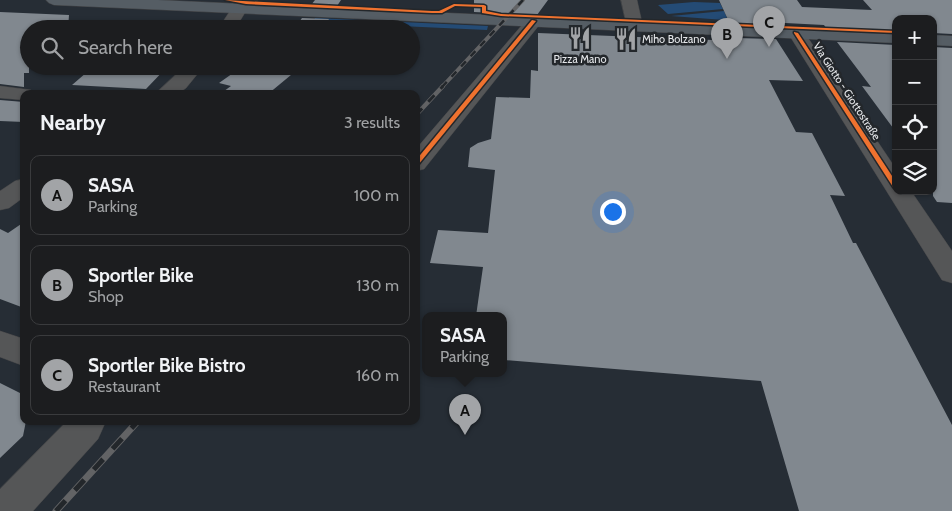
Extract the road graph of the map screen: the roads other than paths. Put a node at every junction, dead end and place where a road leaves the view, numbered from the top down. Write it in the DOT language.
graph roads {
  1 [pos="54,0"];
  2 [pos="76,0"];
  3 [pos="629,0"];
  4 [pos="245,4"];
  5 [pos="233,20"];
  6 [pos="534,22"];
  7 [pos="635,27"];
  8 [pos="796,33"];
  9 [pos="892,38"];
  10 [pos="937,40"];
  11 [pos="952,41"];
  12 [pos="185,75"];
  13 [pos="169,90"];
  14 [pos="0,92"];
  15 [pos="20,94"];
  16 [pos="420,159"];
  17 [pos="892,181"];
  18 [pos="20,189"];
  19 [pos="901,195"];
  20 [pos="0,202"];
  21 [pos="952,273"];
  22 [pos="0,344"];
  23 [pos="20,352"];
  24 [pos="86,425"];
  25 [pos="6,511"];
  1 -- 2 [label="main road"];
  2 -- 4 [label="main road"];
  3 -- 7 [label="street"];
  4 -- 5 [label="street"];
  4 -- 6 [label="main road"];
  6 -- 7 [label="main road"];
  6 -- 16 [label="street"];
  7 -- 8 [label="main road"];
  8 -- 9 [label="main road"];
  8 -- 17 [label="street, Via Giotto - Giottostraße"];
  10 -- 11 [label="main road"];
  12 -- 13 [label="street"];
  14 -- 15 [label="street"];
  18 -- 20 [label="street"];
  19 -- 21 [label="street"];
  22 -- 23 [label="street"];
  24 -- 25 [label="street"];
}
